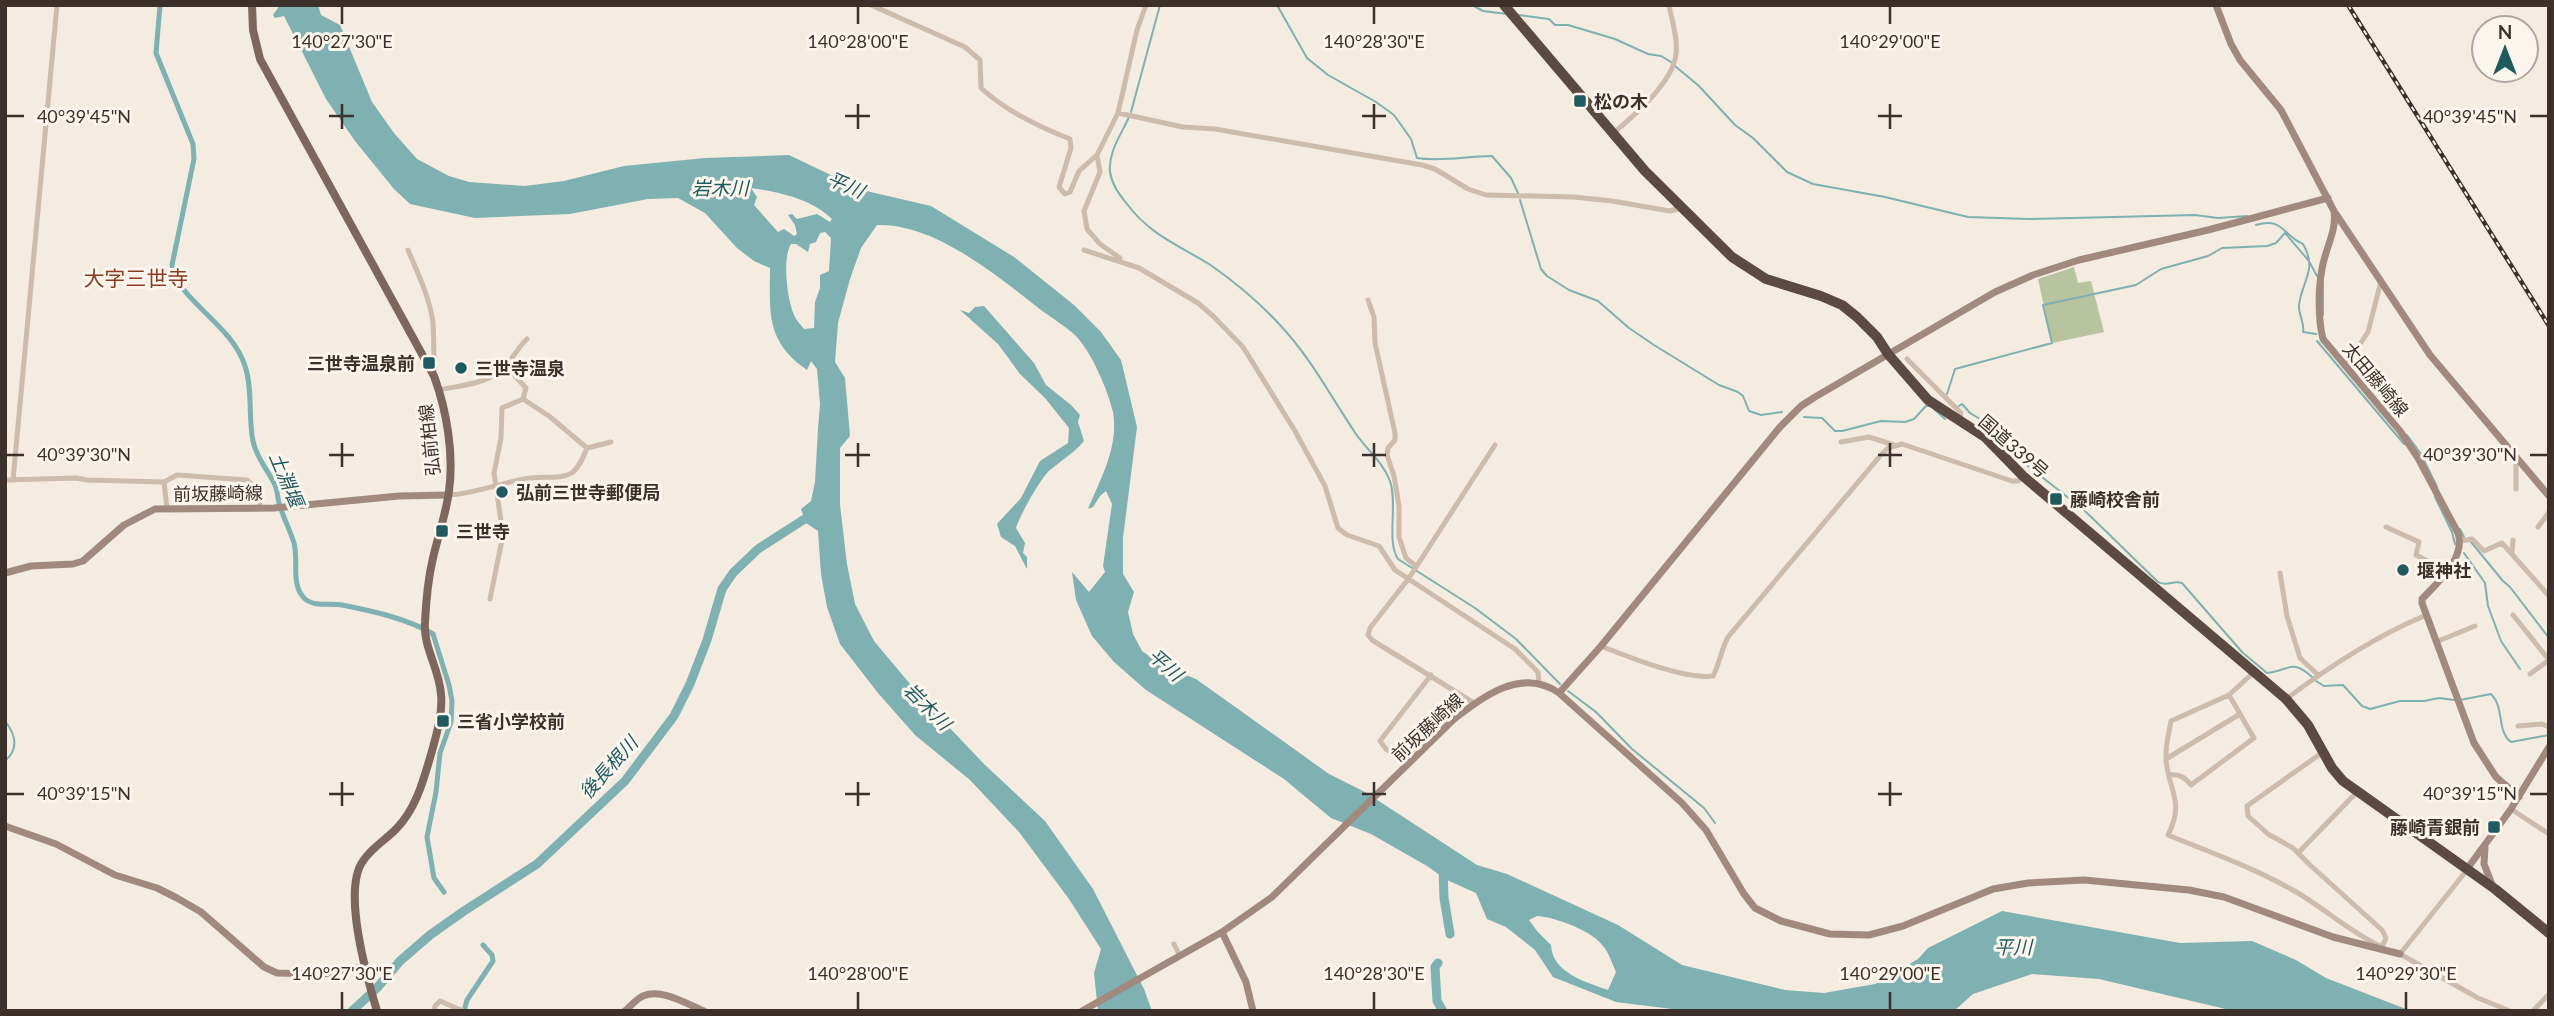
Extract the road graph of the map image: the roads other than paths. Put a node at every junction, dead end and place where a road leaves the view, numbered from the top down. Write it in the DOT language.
graph roads {
  1 [pos="57,5"];
  2 [pos="253,5"];
  3 [pos="871,5"];
  4 [pos="1146,5"];
  5 [pos="1504,5"];
  6 [pos="1669,5"];
  7 [pos="2216,5"];
  8 [pos="1118,113"];
  9 [pos="1612,134"];
  10 [pos="1097,155"];
  11 [pos="2328,198"];
  12 [pos="1681,208"];
  13 [pos="2334,211"];
  14 [pos="408,250"];
  15 [pos="1084,250"];
  16 [pos="1126,262"];
  17 [pos="2382,279"];
  18 [pos="1368,300"];
  19 [pos="527,339"];
  20 [pos="1888,354"];
  21 [pos="1907,359"];
  22 [pos="506,366"];
  23 [pos="2344,367"];
  24 [pos="434,376"];
  25 [pos="439,390"];
  26 [pos="523,399"];
  27 [pos="1959,419"];
  28 [pos="611,442"];
  29 [pos="1841,442"];
  30 [pos="1495,445"];
  31 [pos="1894,445"];
  32 [pos="587,448"];
  33 [pos="2516,456"];
  34 [pos="2023,476"];
  35 [pos="5,480"];
  36 [pos="13,480"];
  37 [pos="164,482"];
  38 [pos="496,485"];
  39 [pos="2516,489"];
  40 [pos="449,495"];
  41 [pos="2549,496"];
  42 [pos="260,508"];
  43 [pos="167,509"];
  44 [pos="2549,512"];
  45 [pos="2386,527"];
  46 [pos="2538,527"];
  47 [pos="2513,540"];
  48 [pos="2460,541"];
  49 [pos="2512,552"];
  50 [pos="1413,571"];
  51 [pos="2447,571"];
  52 [pos="5,573"];
  53 [pos="2280,573"];
  54 [pos="2549,596"];
  55 [pos="491,599"];
  56 [pos="2424,615"];
  57 [pos="2513,615"];
  58 [pos="2475,626"];
  59 [pos="2436,642"];
  60 [pos="1601,646"];
  61 [pos="2549,660"];
  62 [pos="2254,672"];
  63 [pos="2530,674"];
  64 [pos="1431,675"];
  65 [pos="2318,675"];
  66 [pos="1539,683"];
  67 [pos="1559,693"];
  68 [pos="2229,695"];
  69 [pos="2286,699"];
  70 [pos="1474,703"];
  71 [pos="2241,714"];
  72 [pos="1448,725"];
  73 [pos="2518,726"];
  74 [pos="2549,727"];
  75 [pos="2549,747"];
  76 [pos="2323,752"];
  77 [pos="2166,759"];
  78 [pos="2169,775"];
  79 [pos="2356,793"];
  80 [pos="2519,797"];
  81 [pos="2511,808"];
  82 [pos="5,827"];
  83 [pos="2549,834"];
  84 [pos="2487,844"];
  85 [pos="2298,853"];
  86 [pos="2467,869"];
  87 [pos="2495,889"];
  88 [pos="1222,932"];
  89 [pos="2549,933"];
  90 [pos="1174,944"];
  91 [pos="2383,948"];
  92 [pos="1179,954"];
  93 [pos="2400,954"];
  94 [pos="364,969"];
  95 [pos="2549,994"];
  96 [pos="460,1009"];
  97 [pos="377,1011"];
  98 [pos="434,1011"];
  99 [pos="625,1011"];
  100 [pos="704,1011"];
  101 [pos="1082,1011"];
  102 [pos="1253,1011"];
  103 [pos="2510,1011"];
  104 [pos="2533,1011"];
  1 -- 36 [label="street"];
  2 -- 24 [label="main road, 弘前柏線"];
  3 -- 10 [label="street"];
  4 -- 8 [label="street"];
  5 -- 9 [label="highway, 国道339号"];
  6 -- 9 [label="street"];
  7 -- 11 [label="main road"];
  8 -- 10 [label="street"];
  8 -- 12 [label="street"];
  9 -- 12 [label="highway, 国道339号"];
  10 -- 16 [label="street"];
  11 -- 13 [label="main road"];
  11 -- 20 [label="main road"];
  12 -- 20 [label="highway, 国道339号"];
  13 -- 17 [label="main road"];
  13 -- 23 [label="main road, 太田藤崎線"];
  14 -- 24 [label="street"];
  15 -- 16 [label="street"];
  16 -- 50 [label="street"];
  17 -- 23 [label="street"];
  17 -- 33 [label="main road"];
  18 -- 50 [label="street"];
  19 -- 22 [label="street"];
  20 -- 27 [label="highway, 国道339号"];
  20 -- 60 [label="main road"];
  21 -- 27 [label="street"];
  22 -- 25 [label="street"];
  22 -- 26 [label="street"];
  23 -- 48 [label="main road, 太田藤崎線"];
  24 -- 25 [label="main road, 弘前柏線"];
  25 -- 40 [label="main road, 弘前柏線"];
  26 -- 32 [label="street"];
  26 -- 38 [label="street"];
  27 -- 34 [label="highway, 国道339号"];
  28 -- 32 [label="street"];
  29 -- 31 [label="street"];
  30 -- 50 [label="street"];
  31 -- 34 [label="street"];
  31 -- 60 [label="street"];
  32 -- 38 [label="street"];
  33 -- 39 [label="street"];
  33 -- 41 [label="main road"];
  34 -- 62 [label="highway, 国道339号"];
  35 -- 36 [label="street"];
  36 -- 37 [label="street"];
  37 -- 42 [label="street"];
  37 -- 43 [label="street"];
  38 -- 40 [label="street"];
  38 -- 55 [label="street"];
  40 -- 42 [label="main road, 前坂藤崎線"];
  40 -- 94 [label="main road, 弘前柏線"];
  42 -- 43 [label="main road, 前坂藤崎線"];
  43 -- 52 [label="main road, 前坂藤崎線"];
  44 -- 46 [label="street"];
  45 -- 51 [label="street"];
  47 -- 49 [label="street"];
  48 -- 49 [label="street"];
  48 -- 51 [label="main road"];
  49 -- 54 [label="street"];
  50 -- 64 [label="street"];
  50 -- 66 [label="street"];
  51 -- 56 [label="main road"];
  53 -- 65 [label="street"];
  56 -- 59 [label="main road"];
  56 -- 65 [label="street"];
  57 -- 61 [label="street"];
  58 -- 59 [label="street"];
  59 -- 80 [label="main road"];
  60 -- 67 [label="main road"];
  61 -- 63 [label="street"];
  62 -- 68 [label="street"];
  62 -- 69 [label="highway, 国道339号"];
  64 -- 70 [label="street"];
  64 -- 72 [label="street"];
  65 -- 69 [label="street"];
  66 -- 67 [label="main road"];
  66 -- 70 [label="main road, 前坂藤崎線"];
  67 -- 91 [label="main road"];
  68 -- 71 [label="street"];
  68 -- 77 [label="street"];
  69 -- 76 [label="highway, 国道339号"];
  70 -- 72 [label="main road, 前坂藤崎線"];
  71 -- 77 [label="street"];
  71 -- 78 [label="street"];
  72 -- 88 [label="main road, 前坂藤崎線"];
  73 -- 74 [label="street"];
  75 -- 80 [label="main road"];
  76 -- 79 [label="highway, 国道339号"];
  76 -- 85 [label="street"];
  77 -- 78 [label="street"];
  78 -- 91 [label="street"];
  79 -- 85 [label="street"];
  79 -- 86 [label="highway, 国道339号"];
  80 -- 81 [label="main road"];
  81 -- 83 [label="street"];
  81 -- 84 [label="main road"];
  82 -- 94 [label="main road"];
  84 -- 86 [label="main road"];
  84 -- 87 [label="main road"];
  85 -- 91 [label="street"];
  86 -- 87 [label="highway, 国道339号"];
  86 -- 93 [label="street"];
  87 -- 89 [label="highway, 国道339号"];
  88 -- 92 [label="main road, 前坂藤崎線"];
  88 -- 102 [label="main road"];
  90 -- 92 [label="street"];
  91 -- 93 [label="main road"];
  92 -- 101 [label="main road, 前坂藤崎線"];
  93 -- 103 [label="street"];
  94 -- 97 [label="main road, 弘前柏線"];
  95 -- 104 [label="street"];
  96 -- 98 [label="street"];
  99 -- 100 [label="main road"];
}
